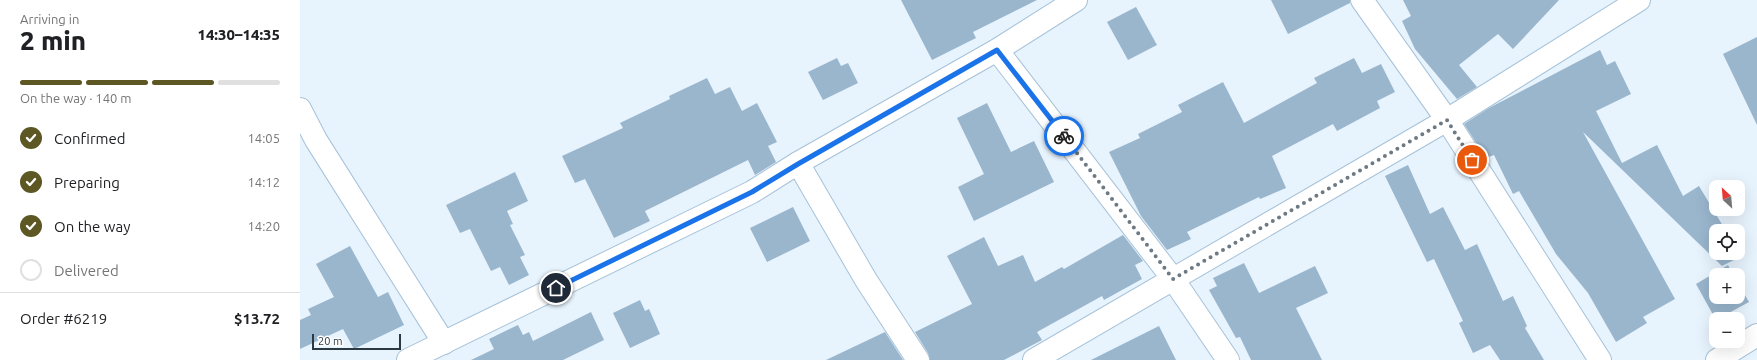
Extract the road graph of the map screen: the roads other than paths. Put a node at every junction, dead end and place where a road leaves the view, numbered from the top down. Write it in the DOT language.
graph roads {
  1 [pos="1076,0"];
  2 [pos="1362,0"];
  3 [pos="1638,0"];
  4 [pos="997,50"];
  5 [pos="300,109"];
  6 [pos="1447,120"];
  7 [pos="798,164"];
  8 [pos="1173,279"];
  9 [pos="1757,335"];
  10 [pos="444,343"];
  11 [pos="408,360"];
  12 [pos="918,360"];
  13 [pos="1034,360"];
  14 [pos="1228,360"];
  15 [pos="1600,360"];
  16 [pos="1717,360"];
  1 -- 4 [label="street"];
  2 -- 6 [label="street"];
  3 -- 6 [label="street"];
  4 -- 7 [label="street"];
  4 -- 8 [label="street"];
  5 -- 10 [label="street"];
  6 -- 8 [label="street"];
  6 -- 15 [label="street"];
  7 -- 10 [label="street"];
  7 -- 12 [label="street"];
  8 -- 13 [label="street"];
  8 -- 14 [label="street"];
  9 -- 16 [label="street"];
  10 -- 11 [label="street"];
}
